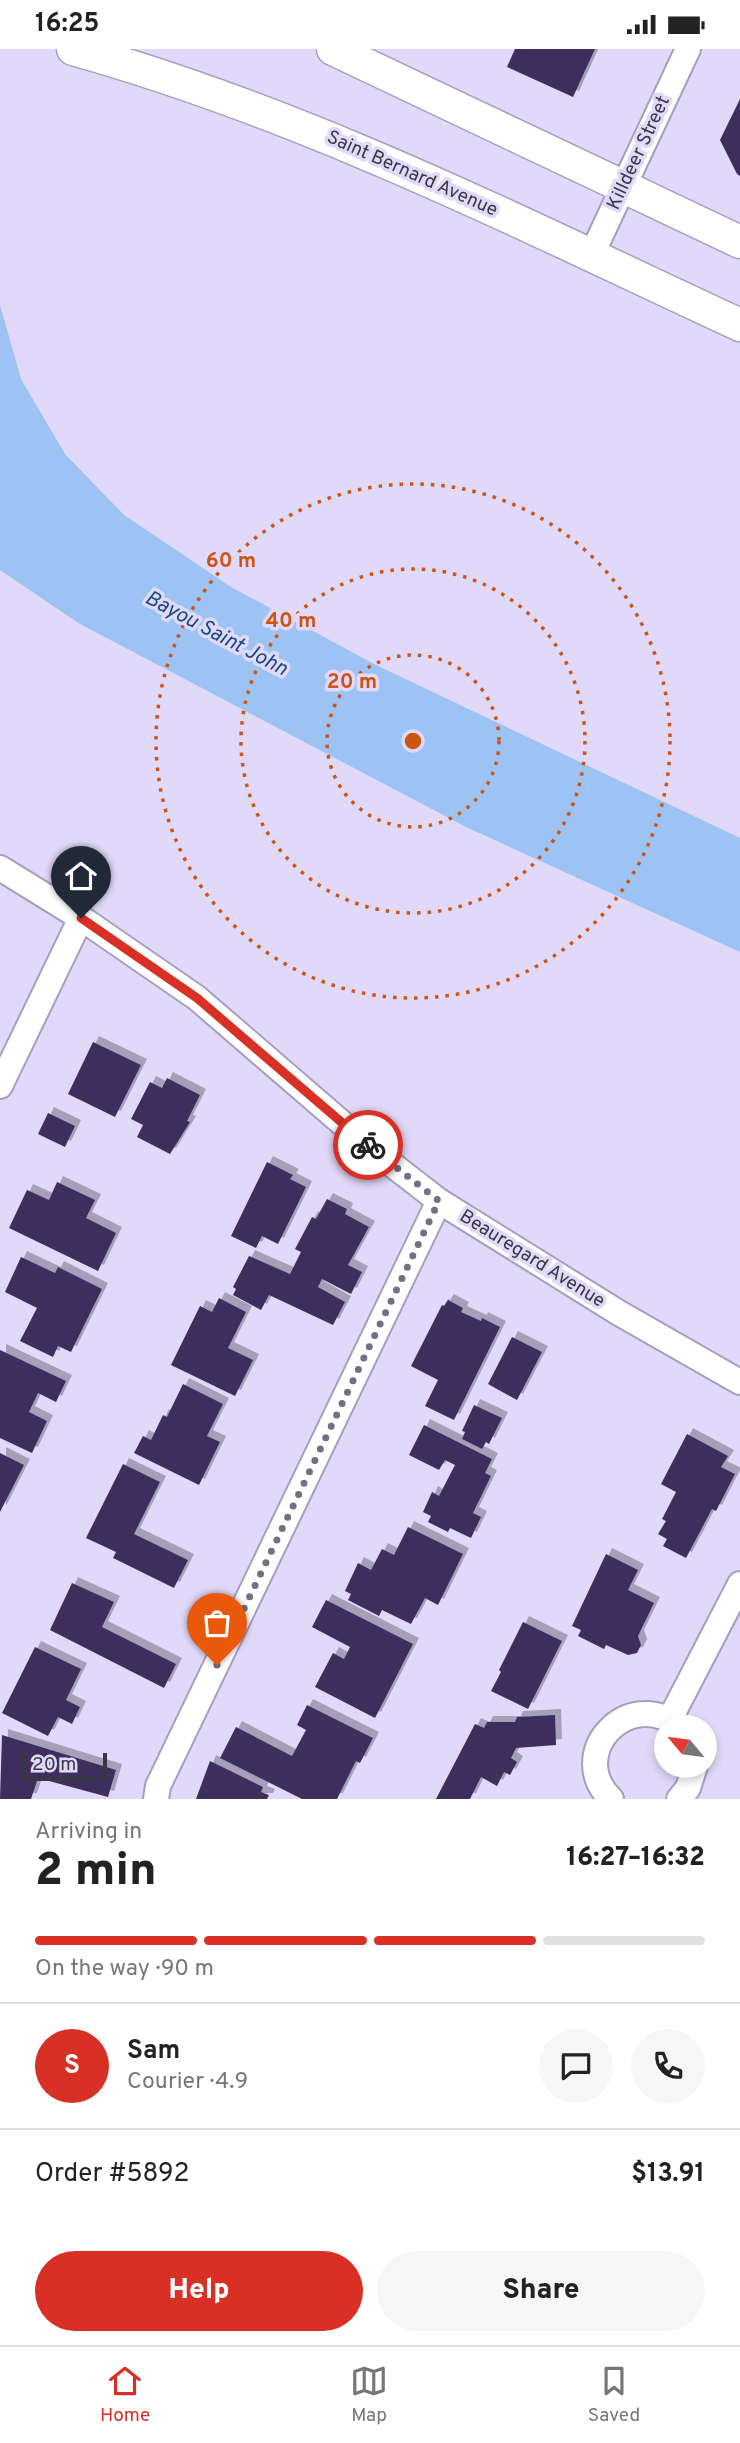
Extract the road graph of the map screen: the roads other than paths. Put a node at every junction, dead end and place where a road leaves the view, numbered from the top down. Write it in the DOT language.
graph roads {
  1 [pos="73,49"];
  2 [pos="333,49"];
  3 [pos="688,49"];
  4 [pos="622,188"];
  5 [pos="740,242"];
  6 [pos="591,256"];
  7 [pos="740,325"];
  8 [pos="0,868"];
  9 [pos="81,918"];
  10 [pos="0,1086"];
  11 [pos="439,1201"];
  12 [pos="740,1382"];
  13 [pos="740,1584"];
  14 [pos="658,1715"];
  15 [pos="679,1715"];
  16 [pos="692,1778"];
  17 [pos="156,1799"];
  18 [pos="611,1799"];
  19 [pos="679,1799"];
  1 -- 6 [label="street, Saint Bernard Avenue"];
  2 -- 4 [label="street"];
  3 -- 4 [label="street, Killdeer Street"];
  4 -- 5 [label="street"];
  4 -- 6 [label="street, Killdeer Street"];
  6 -- 7 [label="street, Saint Bernard Avenue"];
  8 -- 9 [label="street, Beauregard Avenue"];
  9 -- 10 [label="street"];
  9 -- 11 [label="street, Beauregard Avenue"];
  11 -- 12 [label="street, Beauregard Avenue"];
  11 -- 17 [label="street"];
  13 -- 15 [label="street"];
  14 -- 18 [label="street"];
  16 -- 19 [label="street"];
}
